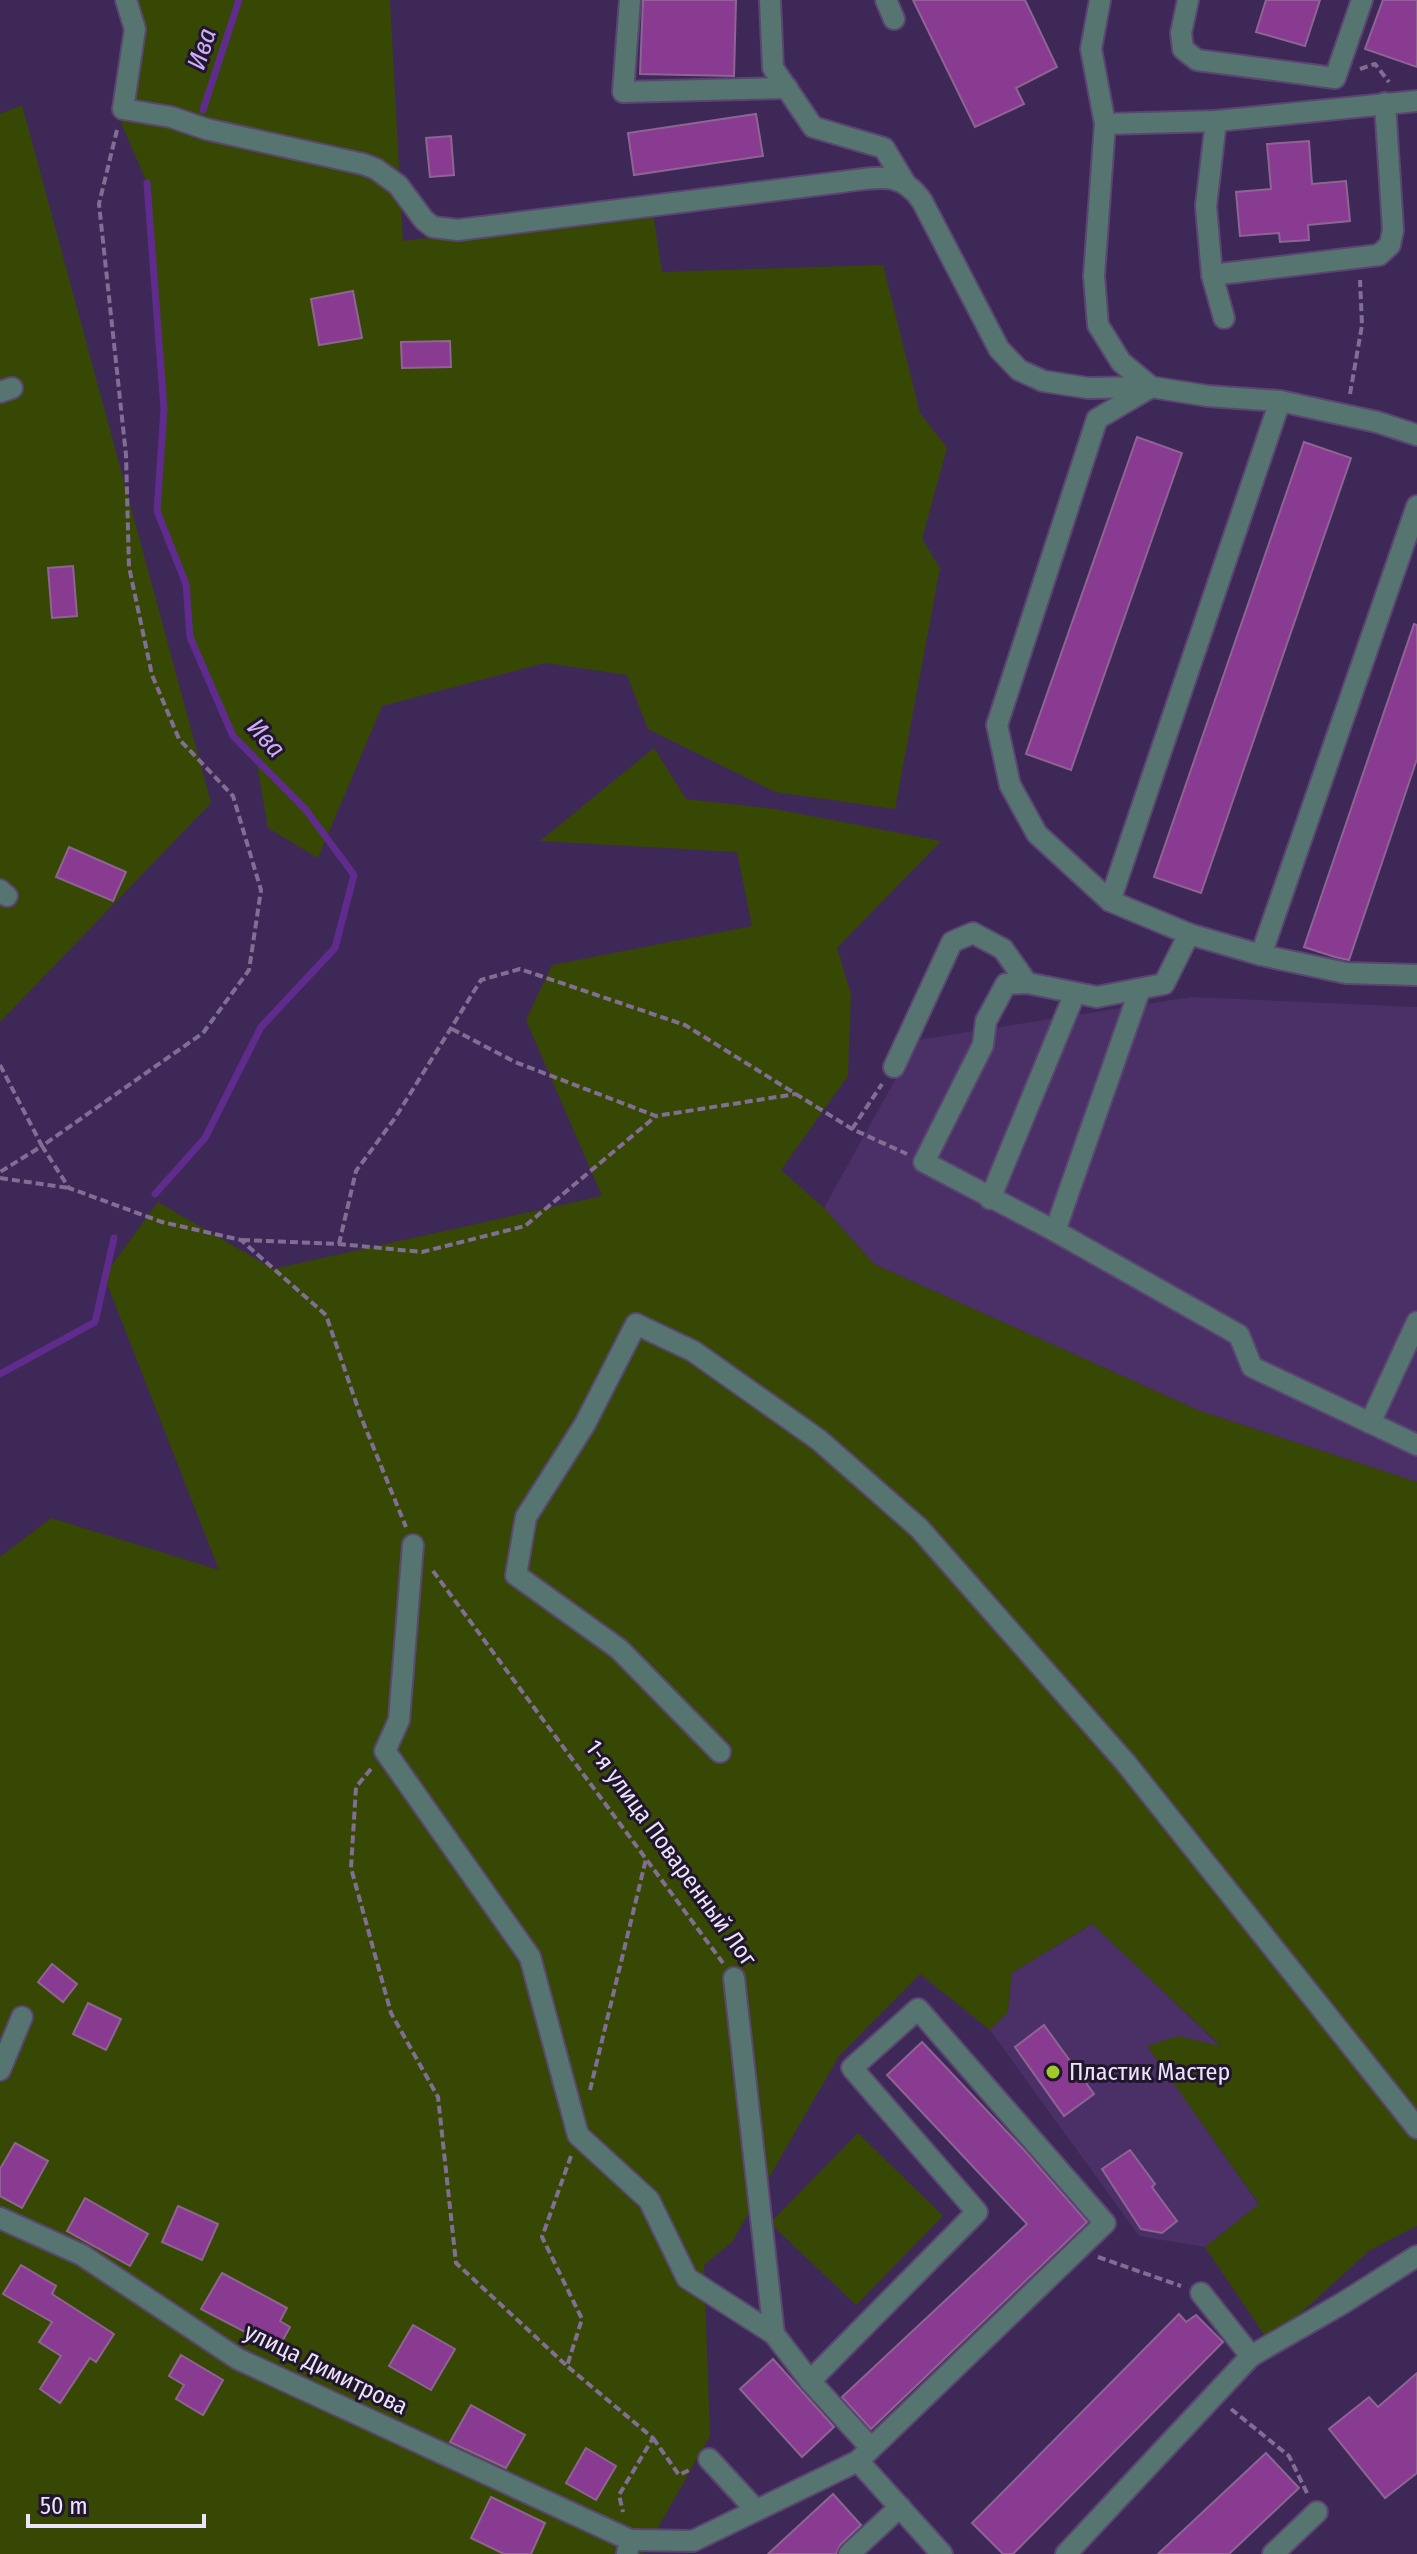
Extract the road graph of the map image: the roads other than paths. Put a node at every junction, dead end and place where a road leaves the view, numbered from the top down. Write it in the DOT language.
graph roads {
  1 [pos="126,0"];
  2 [pos="630,0"];
  3 [pos="770,0"];
  4 [pos="886,0"];
  5 [pos="1100,0"];
  6 [pos="1188,0"];
  7 [pos="1362,0"];
  8 [pos="894,19"];
  9 [pos="787,88"];
  10 [pos="1388,93"];
  11 [pos="1417,101"];
  12 [pos="1216,121"];
  13 [pos="1105,124"];
  14 [pos="905,183"];
  15 [pos="1212,275"];
  16 [pos="1224,318"];
  17 [pos="1151,387"];
  18 [pos="1280,401"];
  19 [pos="1417,421"];
  20 [pos="1377,422"];
  21 [pos="1417,435"];
  22 [pos="1417,506"];
  23 [pos="1110,901"];
  24 [pos="1189,934"];
  25 [pos="1261,955"];
  26 [pos="1417,975"];
  27 [pos="1027,983"];
  28 [pos="1140,989"];
  29 [pos="1075,993"];
  30 [pos="894,1067"];
  31 [pos="990,1199"];
  32 [pos="1055,1231"];
  33 [pos="1417,1322"];
  34 [pos="1370,1423"];
  35 [pos="1417,1445"];
  36 [pos="413,1545"];
  37 [pos="720,1752"];
  38 [pos="734,1978"];
  39 [pos="22,2017"];
  40 [pos="0,2070"];
  41 [pos="1417,2128"];
  42 [pos="0,2218"];
  43 [pos="1417,2256"];
  44 [pos="1201,2293"];
  45 [pos="774,2334"];
  46 [pos="1251,2356"];
  47 [pos="810,2381"];
  48 [pos="864,2454"];
  49 [pos="709,2459"];
  50 [pos="900,2507"];
  51 [pos="756,2510"];
  52 [pos="1317,2512"];
  53 [pos="628,2547"];
  54 [pos="849,2554"];
  55 [pos="942,2554"];
  56 [pos="1066,2554"];
  57 [pos="1273,2554"];
  1 -- 14 [label="street"];
  2 -- 9 [label="street"];
  3 -- 9 [label="street"];
  4 -- 8 [label="street"];
  5 -- 13 [label="street"];
  6 -- 7 [label="street"];
  9 -- 14 [label="street"];
  10 -- 11 [label="street"];
  10 -- 12 [label="street"];
  10 -- 15 [label="street"];
  12 -- 13 [label="street"];
  12 -- 15 [label="street"];
  13 -- 17 [label="street"];
  14 -- 17 [label="street"];
  15 -- 16 [label="street"];
  17 -- 18 [label="street"];
  17 -- 23 [label="street"];
  18 -- 20 [label="street"];
  18 -- 23 [label="street"];
  19 -- 20 [label="street"];
  20 -- 21 [label="street"];
  22 -- 25 [label="street"];
  23 -- 24 [label="street"];
  24 -- 25 [label="street"];
  24 -- 28 [label="street"];
  25 -- 26 [label="street"];
  27 -- 29 [label="street"];
  27 -- 30 [label="street"];
  27 -- 31 [label="street"];
  28 -- 29 [label="street"];
  28 -- 32 [label="street"];
  29 -- 31 [label="street"];
  31 -- 32 [label="street"];
  32 -- 34 [label="street"];
  33 -- 34 [label="street"];
  34 -- 35 [label="street"];
  36 -- 45 [label="street"];
  37 -- 41 [label="street"];
  38 -- 45 [label="street, 1-я улица Поваренный Лог"];
  39 -- 40 [label="street"];
  42 -- 53 [label="street, улица Димитрова"];
  43 -- 46 [label="street"];
  44 -- 46 [label="street"];
  45 -- 47 [label="street"];
  46 -- 56 [label="street"];
  47 -- 48 [label="street"];
  47 -- 48 [label="street"];
  48 -- 50 [label="street"];
  48 -- 51 [label="street"];
  49 -- 51 [label="street"];
  50 -- 54 [label="street"];
  50 -- 55 [label="street"];
  51 -- 53 [label="street"];
  52 -- 57 [label="street"];
}
